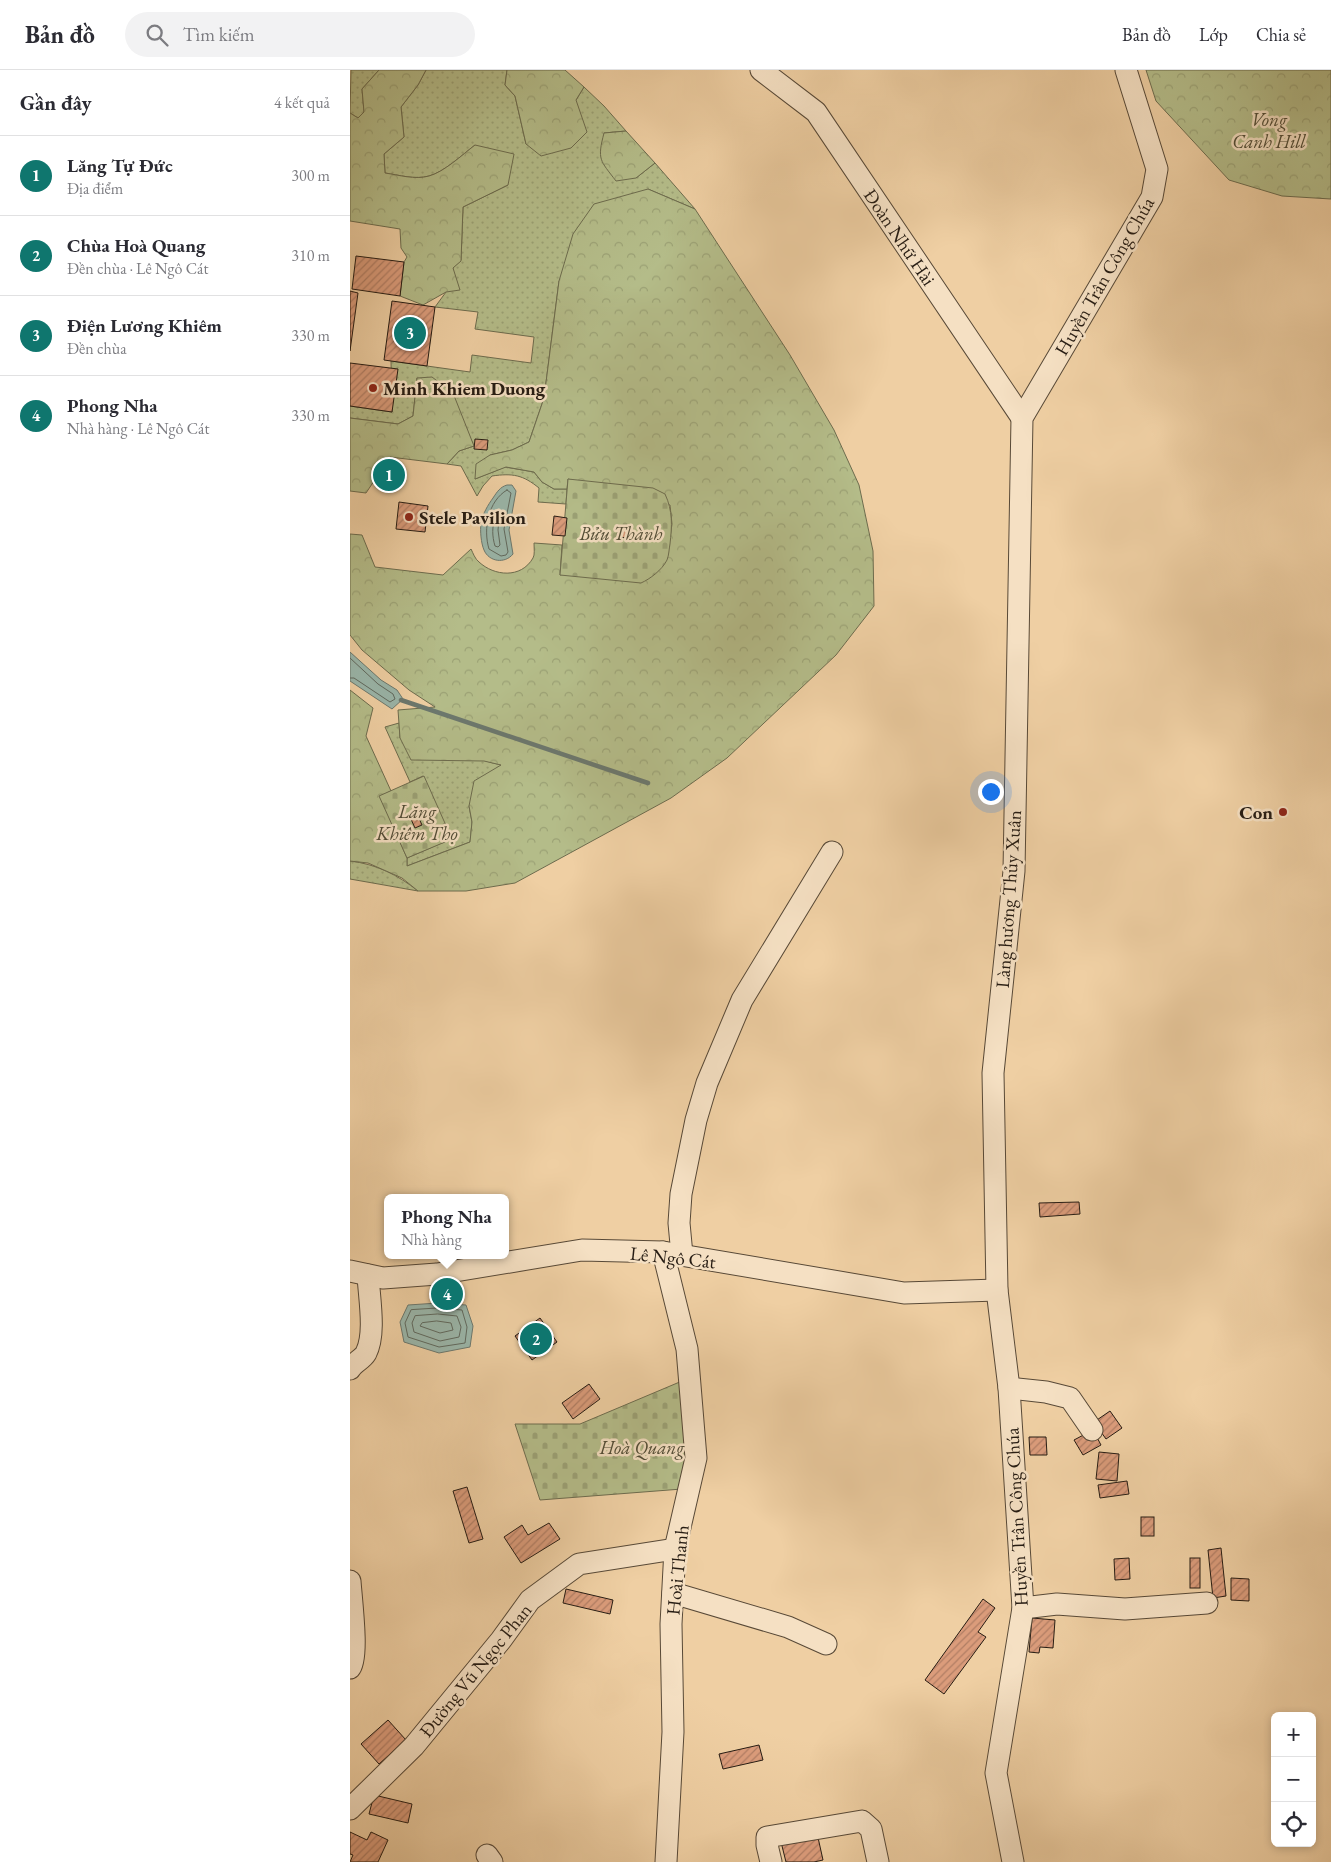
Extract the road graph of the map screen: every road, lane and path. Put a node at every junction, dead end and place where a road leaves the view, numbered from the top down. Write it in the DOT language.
graph roads {
  1 [pos="762,70"];
  2 [pos="1126,70"];
  3 [pos="1022,418"];
  4 [pos="832,852"];
  5 [pos="672,1253"];
  6 [pos="359,1273"];
  7 [pos="997,1290"];
  8 [pos="350,1369"];
  9 [pos="1009,1388"];
  10 [pos="1092,1430"];
  11 [pos="675,1549"];
  12 [pos="350,1581"];
  13 [pos="673,1593"];
  14 [pos="1207,1603"];
  15 [pos="1023,1608"];
  16 [pos="826,1644"];
  17 [pos="350,1668"];
  18 [pos="350,1809"];
  19 [pos="666,1862"];
  20 [pos="771,1862"];
  21 [pos="878,1862"];
  22 [pos="1013,1862"];
  1 -- 3 [label="street, Đoàn Nhữ Hài"];
  2 -- 3 [label="street, Huyền Trân Công Chúa"];
  3 -- 7 [label="street, Làng hương Thủy Xuân"];
  4 -- 5 [label="street, Hoài Thanh"];
  5 -- 6 [label="street, Lê Ngô Cát"];
  5 -- 7 [label="street, Lê Ngô Cát"];
  5 -- 11 [label="street, Hoài Thanh"];
  6 -- 8 [label="street"];
  7 -- 9 [label="street, Huyền Trân Công Chúa"];
  9 -- 10 [label="street"];
  9 -- 15 [label="street, Huyền Trân Công Chúa"];
  11 -- 13 [label="street, Hoài Thanh"];
  11 -- 18 [label="street, Đường Vũ Ngọc Phan"];
  12 -- 17 [label="street"];
  13 -- 16 [label="street"];
  13 -- 19 [label="street, Hoài Thanh"];
  14 -- 15 [label="street"];
  15 -- 22 [label="street, Huyền Trân Công Chúa"];
  20 -- 21 [label="street"];
}
